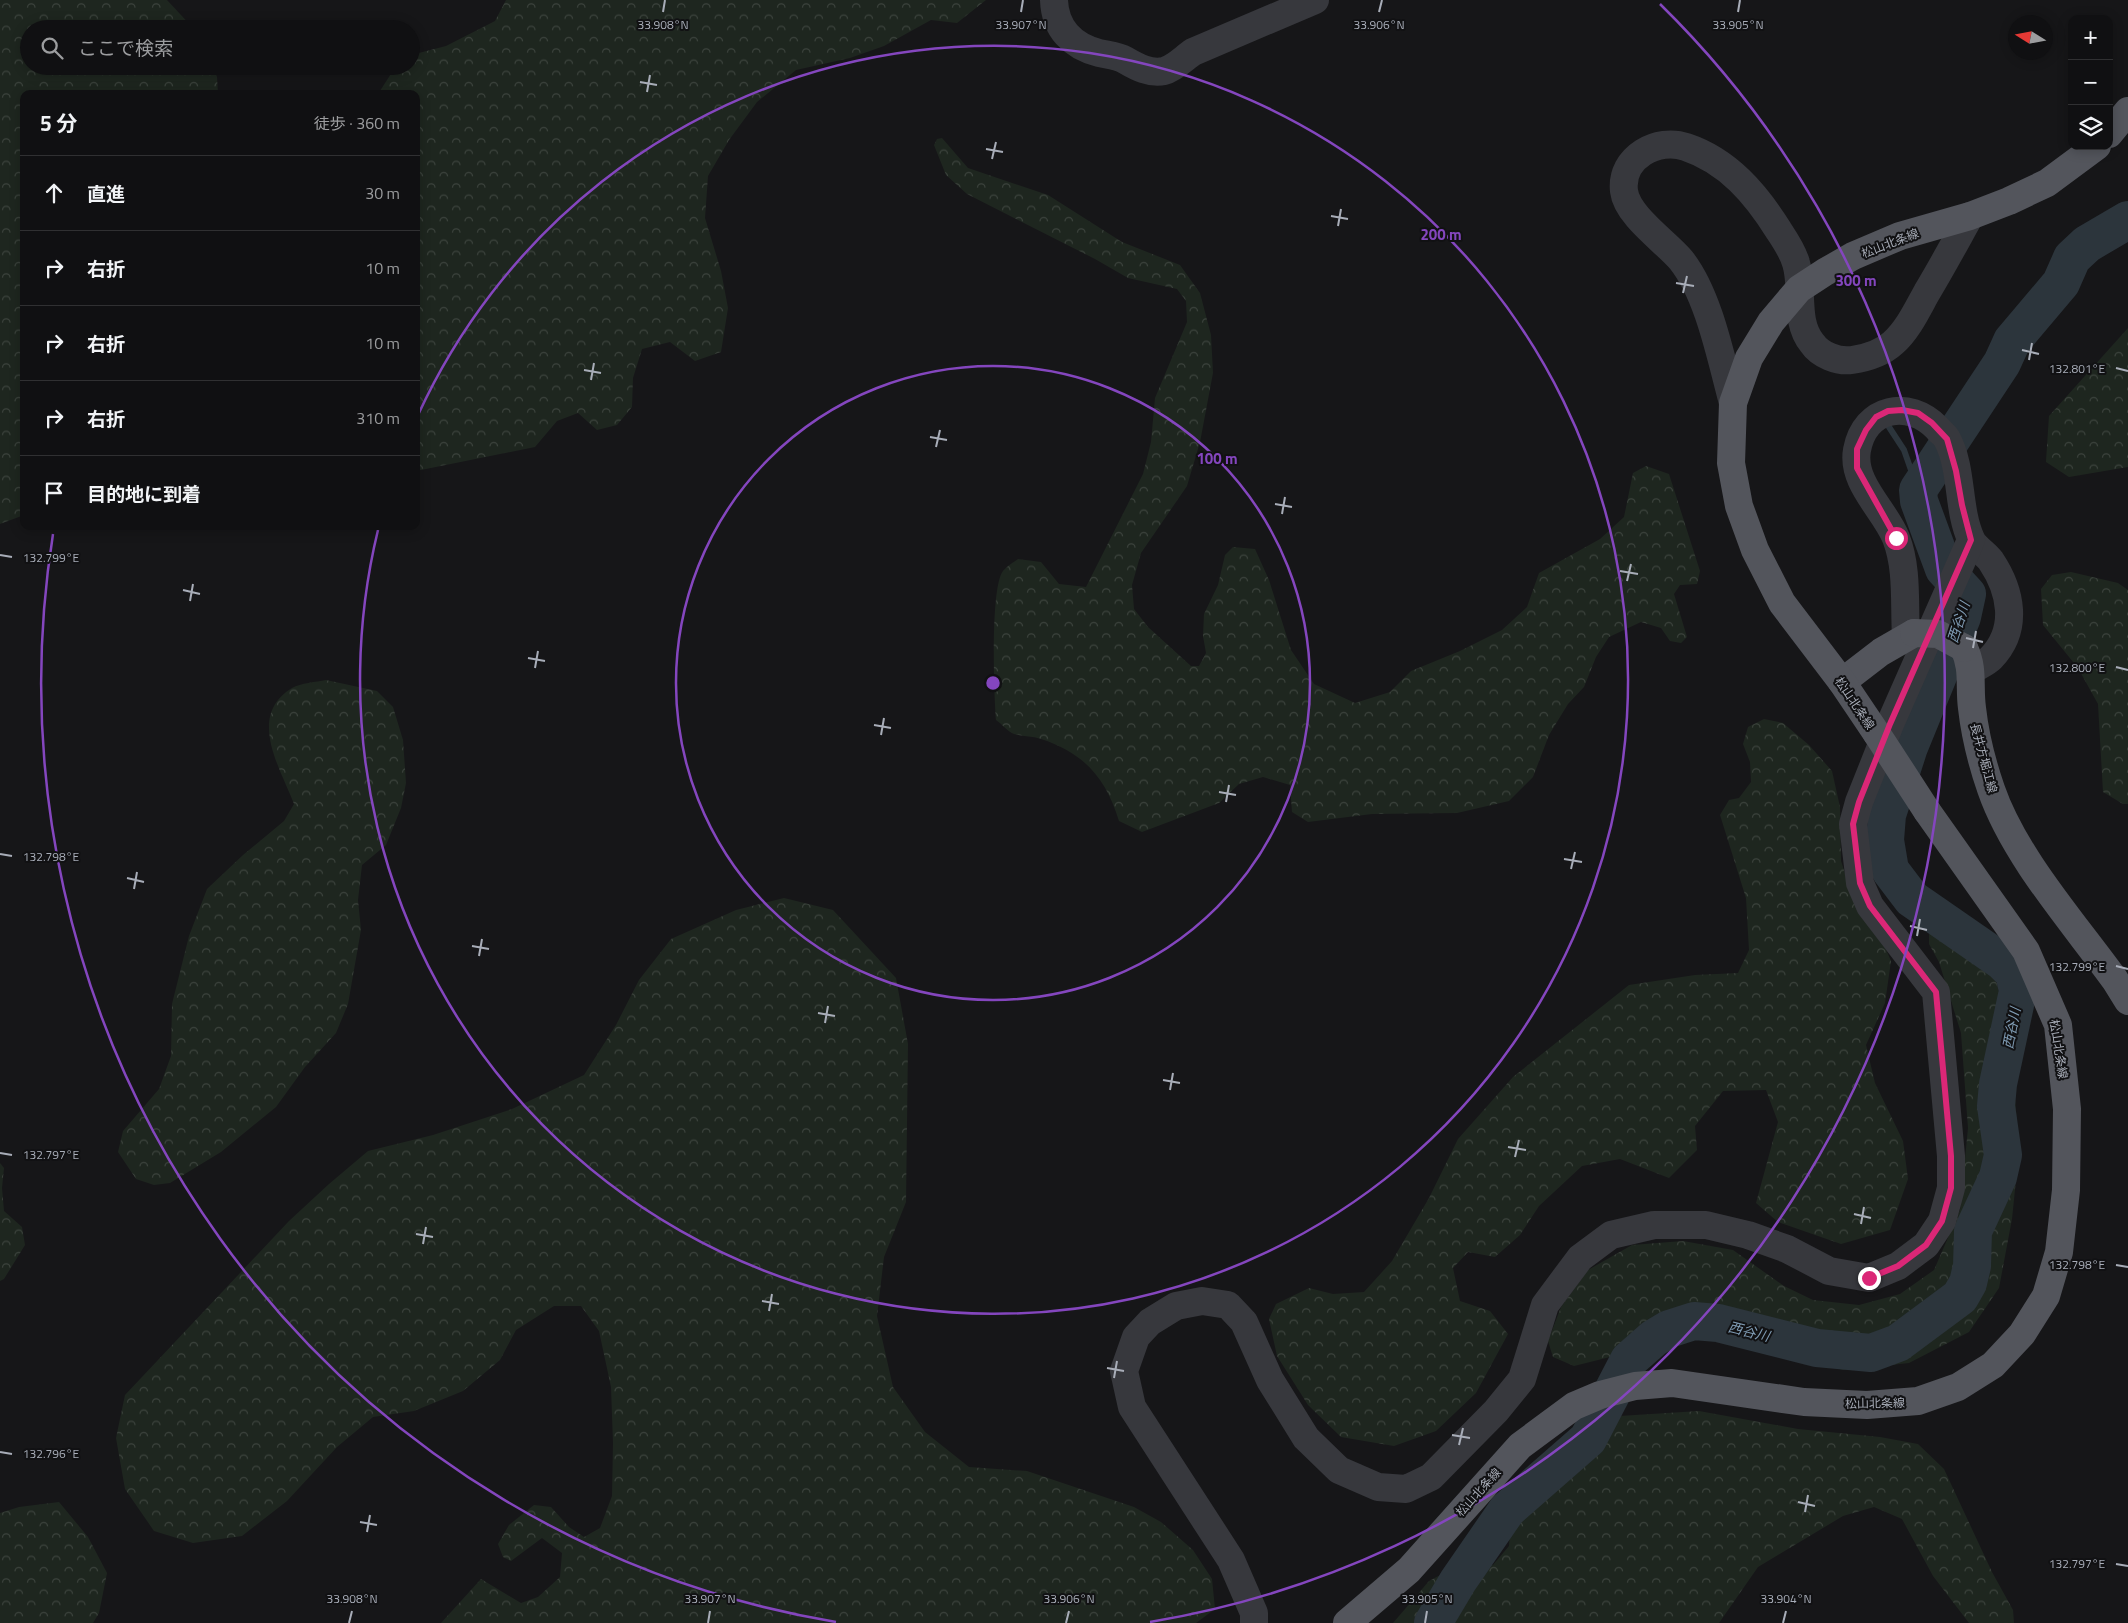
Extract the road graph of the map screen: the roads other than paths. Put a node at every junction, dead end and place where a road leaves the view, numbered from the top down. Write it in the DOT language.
graph roads {
  1 [pos="1054,0"];
  2 [pos="1315,0"];
  3 [pos="2128,111"];
  4 [pos="2113,129"];
  5 [pos="2092,150"];
  6 [pos="1970,216"];
  7 [pos="1798,289"];
  8 [pos="1733,403"];
  9 [pos="1966,552"];
  10 [pos="1910,634"];
  11 [pos="1968,659"];
  12 [pos="1842,682"];
  13 [pos="2128,1001"];
  14 [pos="1254,1623"];
  15 [pos="1347,1623"];
  1 -- 2 [label="street"];
  3 -- 4 [label="main road"];
  5 -- 6 [label="main road, 松山北条線"];
  6 -- 7 [label="main road, 松山北条線"];
  6 -- 7 [label="street"];
  7 -- 8 [label="main road, 松山北条線"];
  7 -- 8 [label="street"];
  8 -- 12 [label="main road, 松山北条線"];
  9 -- 10 [label="street"];
  9 -- 11 [label="street"];
  9 -- 14 [label="street"];
  10 -- 11 [label="main road, bridge"];
  10 -- 12 [label="main road"];
  11 -- 13 [label="main road, 長井方堀江線"];
  12 -- 15 [label="main road, 松山北条線, bridge"];
}
